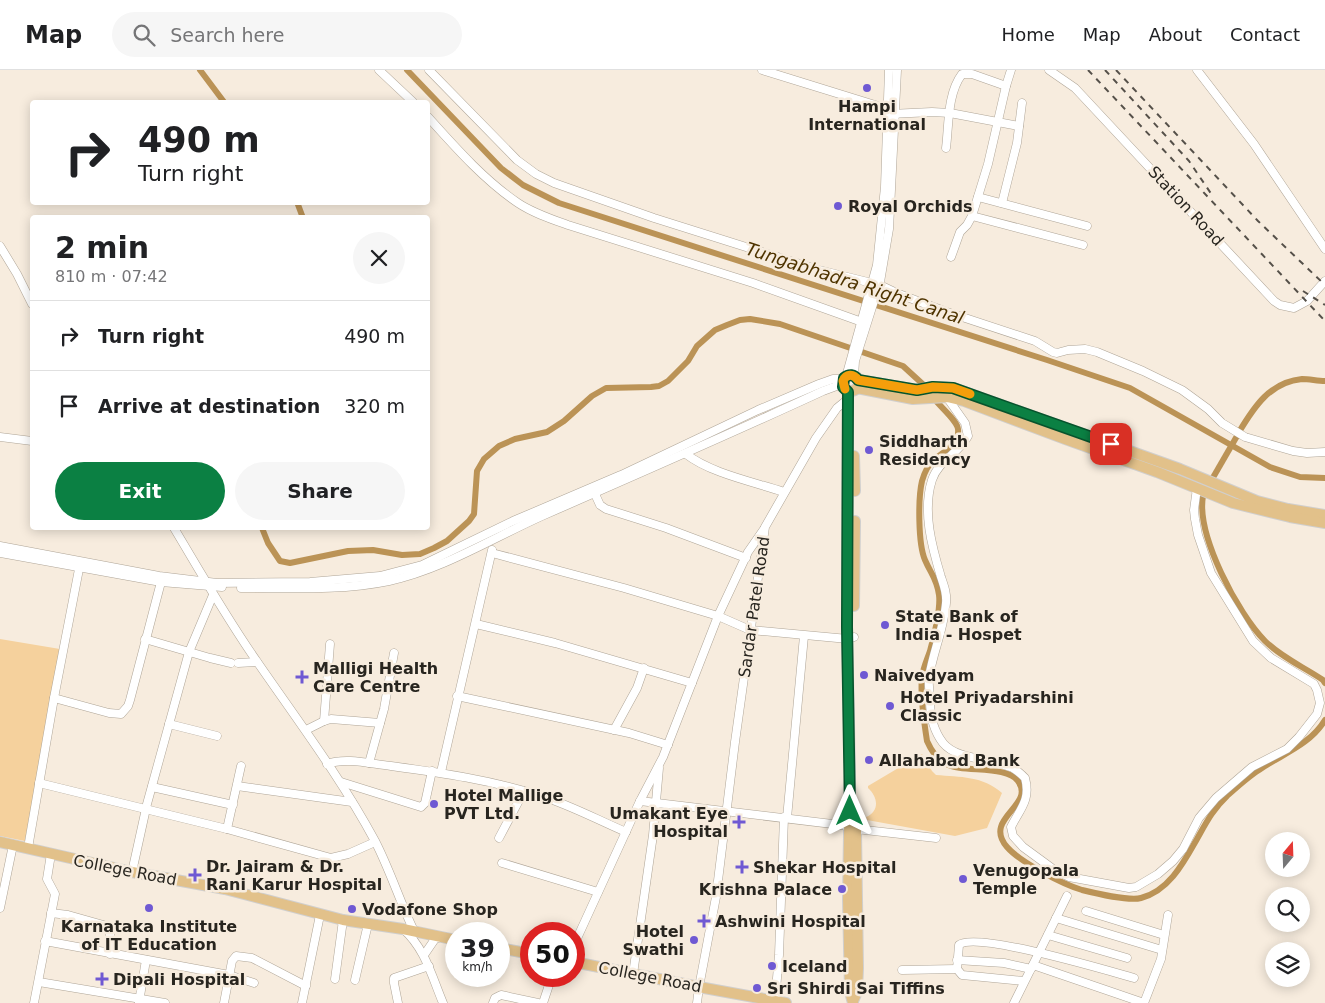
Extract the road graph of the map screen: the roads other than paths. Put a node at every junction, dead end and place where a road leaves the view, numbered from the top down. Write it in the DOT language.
graph roads {
  1 [pos="379,70"];
  2 [pos="429,70"];
  3 [pos="762,70"];
  4 [pos="890,70"];
  5 [pos="896,70"];
  6 [pos="1011,70"];
  7 [pos="1049,70"];
  8 [pos="1197,70"];
  9 [pos="1006,86"];
  10 [pos="411,100"];
  11 [pos="1022,103"];
  12 [pos="890,112"];
  13 [pos="950,112"];
  14 [pos="430,119"];
  15 [pos="998,121"];
  16 [pos="1019,126"];
  17 [pos="946,148"];
  18 [pos="978,197"];
  19 [pos="1002,203"];
  20 [pos="972,216"];
  21 [pos="1088,226"];
  22 [pos="1083,244"];
  23 [pos="0,246"];
  24 [pos="1325,249"];
  25 [pos="951,257"];
  26 [pos="1325,281"];
  27 [pos="876,286"];
  28 [pos="30,300"];
  29 [pos="865,319"];
  30 [pos="850,385"];
  31 [pos="932,387"];
  32 [pos="916,395"];
  33 [pos="944,398"];
  34 [pos="0,437"];
  35 [pos="30,441"];
  36 [pos="1325,452"];
  37 [pos="686,454"];
  38 [pos="1197,488"];
  39 [pos="784,492"];
  40 [pos="595,494"];
  41 [pos="1325,515"];
  42 [pos="1325,523"];
  43 [pos="765,528"];
  44 [pos="175,530"];
  45 [pos="489,541"];
  46 [pos="0,546"];
  47 [pos="0,553"];
  48 [pos="492,553"];
  49 [pos="746,558"];
  50 [pos="80,564"];
  51 [pos="161,582"];
  52 [pos="209,588"];
  53 [pos="718,616"];
  54 [pos="476,624"];
  55 [pos="750,630"];
  56 [pos="804,636"];
  57 [pos="851,638"];
  58 [pos="145,639"];
  59 [pos="330,644"];
  60 [pos="189,652"];
  61 [pos="394,653"];
  62 [pos="257,662"];
  63 [pos="644,668"];
  64 [pos="692,683"];
  65 [pos="457,696"];
  66 [pos="54,698"];
  67 [pos="324,721"];
  68 [pos="380,723"];
  69 [pos="169,724"];
  70 [pos="306,730"];
  71 [pos="614,730"];
  72 [pos="217,736"];
  73 [pos="668,745"];
  74 [pos="369,763"];
  75 [pos="327,764"];
  76 [pos="659,764"];
  77 [pos="241,766"];
  78 [pos="437,772"];
  79 [pos="341,782"];
  80 [pos="39,784"];
  81 [pos="237,786"];
  82 [pos="152,787"];
  83 [pos="524,791"];
  84 [pos="640,800"];
  85 [pos="352,802"];
  86 [pos="656,802"];
  87 [pos="233,805"];
  88 [pos="146,810"];
  89 [pos="727,810"];
  90 [pos="785,818"];
  91 [pos="853,827"];
  92 [pos="228,828"];
  93 [pos="626,832"];
  94 [pos="499,838"];
  95 [pos="936,838"];
  96 [pos="0,842"];
  97 [pos="375,842"];
  98 [pos="13,845"];
  99 [pos="28,848"];
  100 [pos="51,854"];
  101 [pos="502,863"];
  102 [pos="132,872"];
  103 [pos="598,892"];
  104 [pos="1067,896"];
  105 [pos="0,908"];
  106 [pos="1086,911"];
  107 [pos="51,913"];
  108 [pos="320,915"];
  109 [pos="1168,915"];
  110 [pos="1056,918"];
  111 [pos="343,920"];
  112 [pos="584,922"];
  113 [pos="368,924"];
  114 [pos="404,929"];
  115 [pos="414,931"];
  116 [pos="1048,934"];
  117 [pos="1164,935"];
  118 [pos="441,937"];
  119 [pos="445,938"];
  120 [pos="45,941"];
  121 [pos="1162,950"];
  122 [pos="1038,953"];
  123 [pos="110,954"];
  124 [pos="424,955"];
  125 [pos="1127,958"];
  126 [pos="146,960"];
  127 [pos="957,960"];
  128 [pos="585,964"];
  129 [pos="429,966"];
  130 [pos="1032,967"];
  131 [pos="956,969"];
  132 [pos="902,970"];
  133 [pos="633,974"];
  134 [pos="229,976"];
  135 [pos="1134,978"];
  136 [pos="335,979"];
  137 [pos="355,980"];
  138 [pos="1024,981"];
  139 [pos="39,982"];
  140 [pos="254,983"];
  141 [pos="306,986"];
  142 [pos="548,987"];
  143 [pos="699,987"];
  144 [pos="139,1001"];
  145 [pos="781,1002"];
  146 [pos="853,1002"];
  147 [pos="34,1003"];
  148 [pos="165,1003"];
  149 [pos="224,1003"];
  150 [pos="302,1003"];
  151 [pos="398,1003"];
  152 [pos="443,1003"];
  153 [pos="493,1003"];
  154 [pos="538,1003"];
  155 [pos="543,1003"];
  156 [pos="698,1003"];
  157 [pos="1014,1003"];
  158 [pos="1144,1003"];
  1 -- 10 [label="street"];
  2 -- 27 [label="street"];
  3 -- 12 [label="street"];
  4 -- 12 [label="street"];
  5 -- 12 [label="street"];
  6 -- 9 [label="street"];
  7 -- 26 [label="street, Station Road"];
  8 -- 24 [label="street"];
  9 -- 13 [label="street"];
  9 -- 15 [label="street"];
  11 -- 16 [label="street"];
  12 -- 13 [label="street"];
  12 -- 27 [label="street"];
  13 -- 15 [label="street"];
  13 -- 17 [label="street"];
  14 -- 29 [label="street"];
  15 -- 16 [label="street"];
  15 -- 18 [label="street"];
  16 -- 19 [label="street"];
  18 -- 19 [label="street"];
  18 -- 20 [label="street"];
  19 -- 21 [label="street"];
  20 -- 22 [label="street"];
  20 -- 25 [label="street"];
  23 -- 28 [label="street"];
  27 -- 29 [label="street"];
  27 -- 36 [label="street"];
  29 -- 30 [label="street"];
  30 -- 32 [label="main road"];
  30 -- 37 [label="street"];
  30 -- 39 [label="street, Sardar Patel Road"];
  30 -- 52 [label="street"];
  30 -- 57 [label="main road"];
  31 -- 32 [label="main road"];
  31 -- 33 [label="street"];
  31 -- 41 [label="main road"];
  32 -- 33 [label="main road"];
  33 -- 38 [label="main road"];
  33 -- 38 [label="street"];
  34 -- 35 [label="street"];
  37 -- 39 [label="street"];
  37 -- 40 [label="street"];
  38 -- 42 [label="main road"];
  39 -- 43 [label="street, Sardar Patel Road"];
  40 -- 45 [label="street"];
  40 -- 49 [label="street"];
  43 -- 49 [label="street"];
  43 -- 55 [label="street, Sardar Patel Road"];
  44 -- 52 [label="street"];
  45 -- 48 [label="street"];
  45 -- 52 [label="street"];
  46 -- 50 [label="street"];
  47 -- 50 [label="street"];
  48 -- 53 [label="street"];
  48 -- 54 [label="street"];
  49 -- 53 [label="street"];
  50 -- 51 [label="street"];
  50 -- 52 [label="street"];
  50 -- 66 [label="street"];
  51 -- 52 [label="street"];
  51 -- 58 [label="street"];
  52 -- 60 [label="street"];
  52 -- 62 [label="street"];
  53 -- 55 [label="street"];
  53 -- 64 [label="street"];
  54 -- 63 [label="street"];
  54 -- 65 [label="street"];
  55 -- 56 [label="street"];
  55 -- 89 [label="street, Sardar Patel Road"];
  56 -- 57 [label="street"];
  56 -- 90 [label="street"];
  57 -- 91 [label="main road"];
  58 -- 60 [label="street"];
  58 -- 66 [label="street"];
  59 -- 67 [label="street"];
  60 -- 62 [label="street"];
  60 -- 69 [label="street"];
  61 -- 68 [label="street"];
  62 -- 70 [label="street"];
  63 -- 64 [label="street"];
  63 -- 71 [label="street"];
  64 -- 73 [label="street"];
  65 -- 71 [label="street"];
  65 -- 78 [label="street"];
  66 -- 80 [label="street"];
  67 -- 68 [label="street"];
  67 -- 70 [label="street"];
  68 -- 74 [label="street"];
  69 -- 72 [label="street"];
  69 -- 82 [label="street"];
  70 -- 75 [label="street"];
  71 -- 73 [label="street"];
  73 -- 76 [label="street"];
  74 -- 75 [label="street"];
  74 -- 78 [label="street"];
  75 -- 79 [label="street"];
  76 -- 84 [label="street"];
  76 -- 86 [label="street"];
  77 -- 81 [label="street"];
  78 -- 79 [label="street"];
  78 -- 83 [label="street"];
  79 -- 85 [label="street"];
  80 -- 88 [label="street"];
  80 -- 99 [label="street"];
  81 -- 85 [label="street"];
  81 -- 87 [label="street"];
  82 -- 87 [label="street"];
  82 -- 88 [label="street"];
  83 -- 93 [label="street"];
  83 -- 94 [label="street"];
  84 -- 86 [label="street"];
  84 -- 93 [label="street"];
  85 -- 97 [label="street"];
  86 -- 89 [label="street"];
  86 -- 133 [label="street"];
  87 -- 92 [label="street"];
  88 -- 92 [label="street"];
  88 -- 102 [label="street"];
  89 -- 90 [label="street"];
  89 -- 143 [label="street, Sardar Patel Road"];
  90 -- 91 [label="street"];
  90 -- 145 [label="street"];
  91 -- 95 [label="street"];
  91 -- 146 [label="main road"];
  92 -- 97 [label="street"];
  93 -- 103 [label="street"];
  96 -- 98 [label="main road, College Road"];
  97 -- 115 [label="street"];
  98 -- 99 [label="main road, College Road"];
  98 -- 105 [label="street"];
  99 -- 100 [label="main road, College Road"];
  100 -- 102 [label="main road, College Road"];
  100 -- 107 [label="street"];
  101 -- 103 [label="street"];
  102 -- 108 [label="main road, College Road"];
  103 -- 112 [label="street"];
  104 -- 110 [label="street"];
  106 -- 117 [label="street"];
  107 -- 120 [label="street"];
  107 -- 123 [label="street"];
  108 -- 111 [label="main road, College Road"];
  108 -- 141 [label="street"];
  109 -- 117 [label="street"];
  110 -- 116 [label="street"];
  110 -- 121 [label="street"];
  111 -- 113 [label="main road, College Road"];
  111 -- 136 [label="street"];
  113 -- 114 [label="main road, College Road"];
  113 -- 137 [label="street"];
  114 -- 115 [label="main road, College Road"];
  114 -- 124 [label="street"];
  115 -- 118 [label="main road, College Road"];
  116 -- 122 [label="street"];
  116 -- 125 [label="street"];
  117 -- 121 [label="street"];
  118 -- 119 [label="main road, College Road"];
  118 -- 124 [label="street"];
  120 -- 123 [label="street"];
  120 -- 139 [label="street"];
  121 -- 158 [label="street"];
  122 -- 127 [label="street"];
  122 -- 130 [label="street"];
  122 -- 135 [label="street"];
  123 -- 126 [label="street"];
  124 -- 129 [label="street"];
  126 -- 134 [label="street"];
  126 -- 144 [label="street"];
  127 -- 130 [label="street"];
  127 -- 131 [label="street"];
  128 -- 133 [label="main road, College Road"];
  129 -- 151 [label="street"];
  129 -- 152 [label="street"];
  130 -- 138 [label="street"];
  130 -- 158 [label="street"];
  131 -- 132 [label="street"];
  131 -- 138 [label="street"];
  133 -- 143 [label="main road, College Road"];
  134 -- 140 [label="street"];
  134 -- 141 [label="street"];
  134 -- 149 [label="street"];
  138 -- 157 [label="street"];
  139 -- 144 [label="street"];
  139 -- 147 [label="street"];
  141 -- 150 [label="street"];
  142 -- 155 [label="street"];
  143 -- 145 [label="main road, College Road"];
  143 -- 156 [label="street, Sardar Patel Road"];
  144 -- 148 [label="street"];
  153 -- 154 [label="street"];
}
